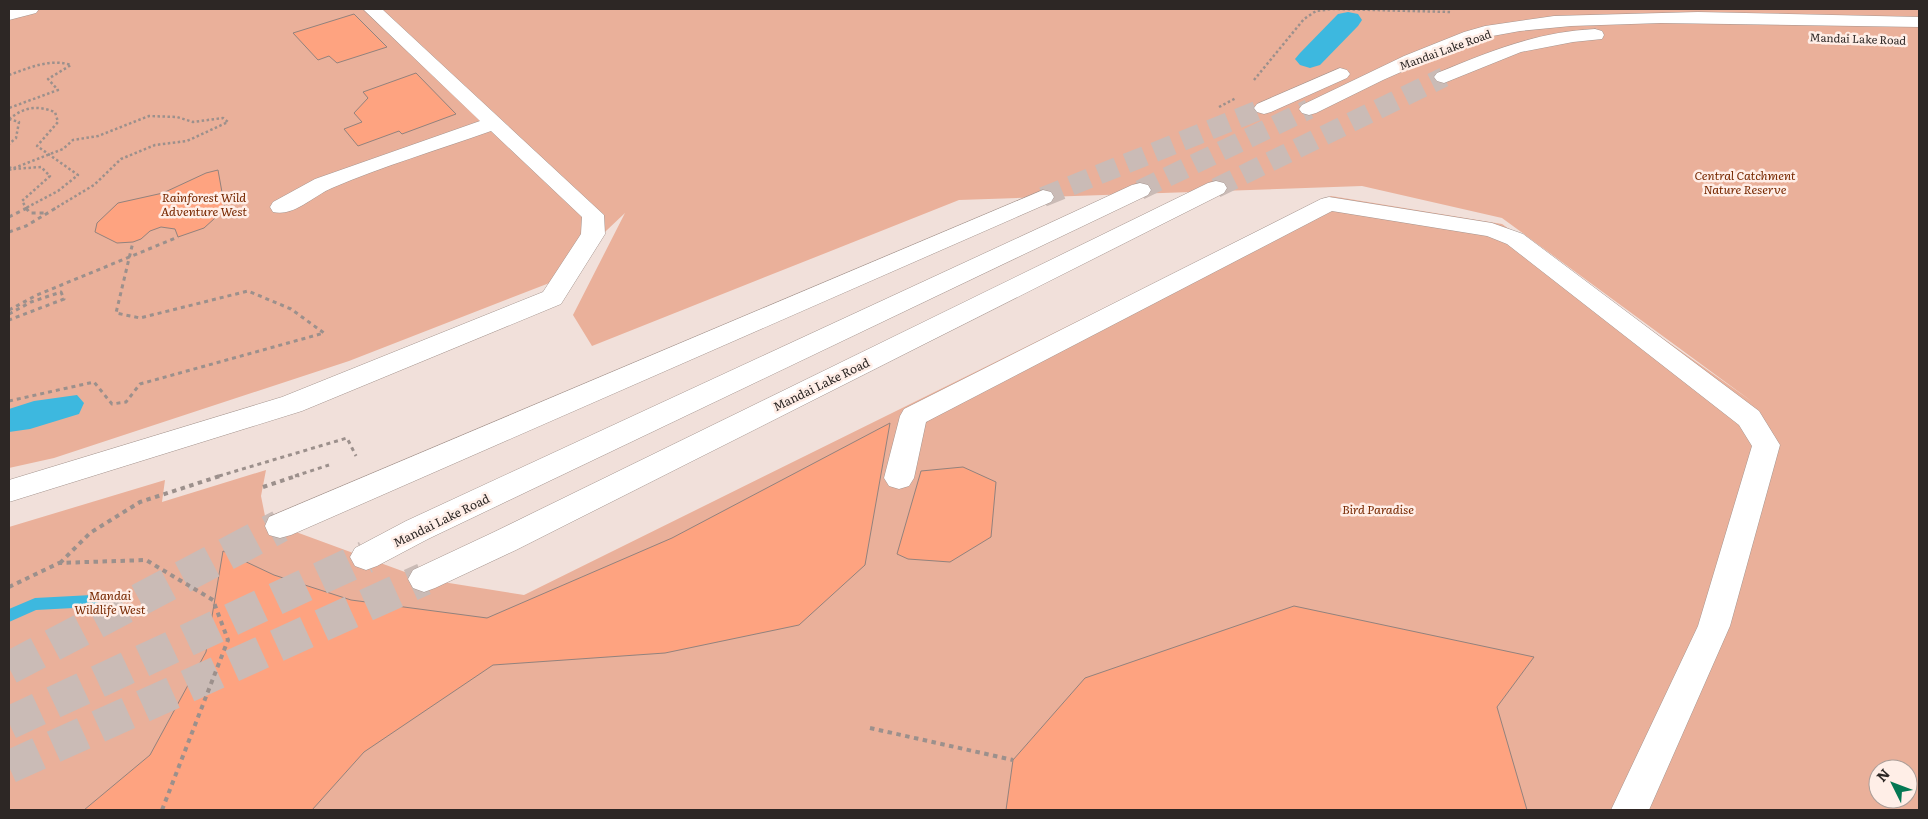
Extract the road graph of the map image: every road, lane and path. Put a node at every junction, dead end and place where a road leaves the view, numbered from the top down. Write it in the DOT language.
graph roads {
  1 [pos="30,9"];
  2 [pos="372,9"];
  3 [pos="1549,9"];
  4 [pos="1458,12"];
  5 [pos="9,15"];
  6 [pos="1919,22"];
  7 [pos="1740,35"];
  8 [pos="9,75"];
  9 [pos="1444,77"];
  10 [pos="1248,87"];
  11 [pos="1242,95"];
  12 [pos="1219,107"];
  13 [pos="9,108"];
  14 [pos="1264,108"];
  15 [pos="1309,109"];
  16 [pos="9,119"];
  17 [pos="494,123"];
  18 [pos="9,144"];
  19 [pos="9,168"];
  20 [pos="13,169"];
  21 [pos="1216,188"];
  22 [pos="1140,190"];
  23 [pos="1043,197"];
  24 [pos="281,207"];
  25 [pos="46,213"];
  26 [pos="9,217"];
  27 [pos="9,232"];
  28 [pos="178,237"];
  29 [pos="132,242"];
  30 [pos="128,258"];
  31 [pos="842,284"];
  32 [pos="9,310"];
  33 [pos="9,314"];
  34 [pos="875,316"];
  35 [pos="9,320"];
  36 [pos="9,401"];
  37 [pos="356,456"];
  38 [pos="899,478"];
  39 [pos="9,491"];
  40 [pos="280,526"];
  41 [pos="366,557"];
  42 [pos="59,563"];
  43 [pos="424,578"];
  44 [pos="9,588"];
  45 [pos="870,728"];
  46 [pos="1013,760"];
  47 [pos="162,810"];
  48 [pos="1630,810"];
  1 -- 5 [label="street"];
  2 -- 17 [label="street"];
  3 -- 14 [label="street"];
  4 -- 10 [label="path"];
  6 -- 15 [label="street, Mandai Lake Road"];
  7 -- 9 [label="street, Mandai Lake Road"];
  8 -- 13 [label="path"];
  11 -- 12 [label="path"];
  16 -- 18 [label="path"];
  16 -- 26 [label="path, bridge"];
  17 -- 24 [label="street"];
  17 -- 39 [label="street"];
  19 -- 20 [label="path"];
  20 -- 25 [label="path"];
  20 -- 25 [label="path"];
  21 -- 43 [label="street, Mandai Lake Road"];
  22 -- 34 [label="street, Mandai Lake Road"];
  23 -- 31 [label="street"];
  25 -- 27 [label="path"];
  28 -- 30 [label="path"];
  29 -- 30 [label="path"];
  30 -- 32 [label="path"];
  30 -- 36 [label="path"];
  31 -- 34 [label="street"];
  31 -- 40 [label="street"];
  33 -- 35 [label="path"];
  34 -- 41 [label="street, Mandai Lake Road"];
  37 -- 42 [label="path"];
  38 -- 48 [label="street"];
  42 -- 44 [label="path"];
  42 -- 47 [label="path"];
  45 -- 46 [label="path"];
}
